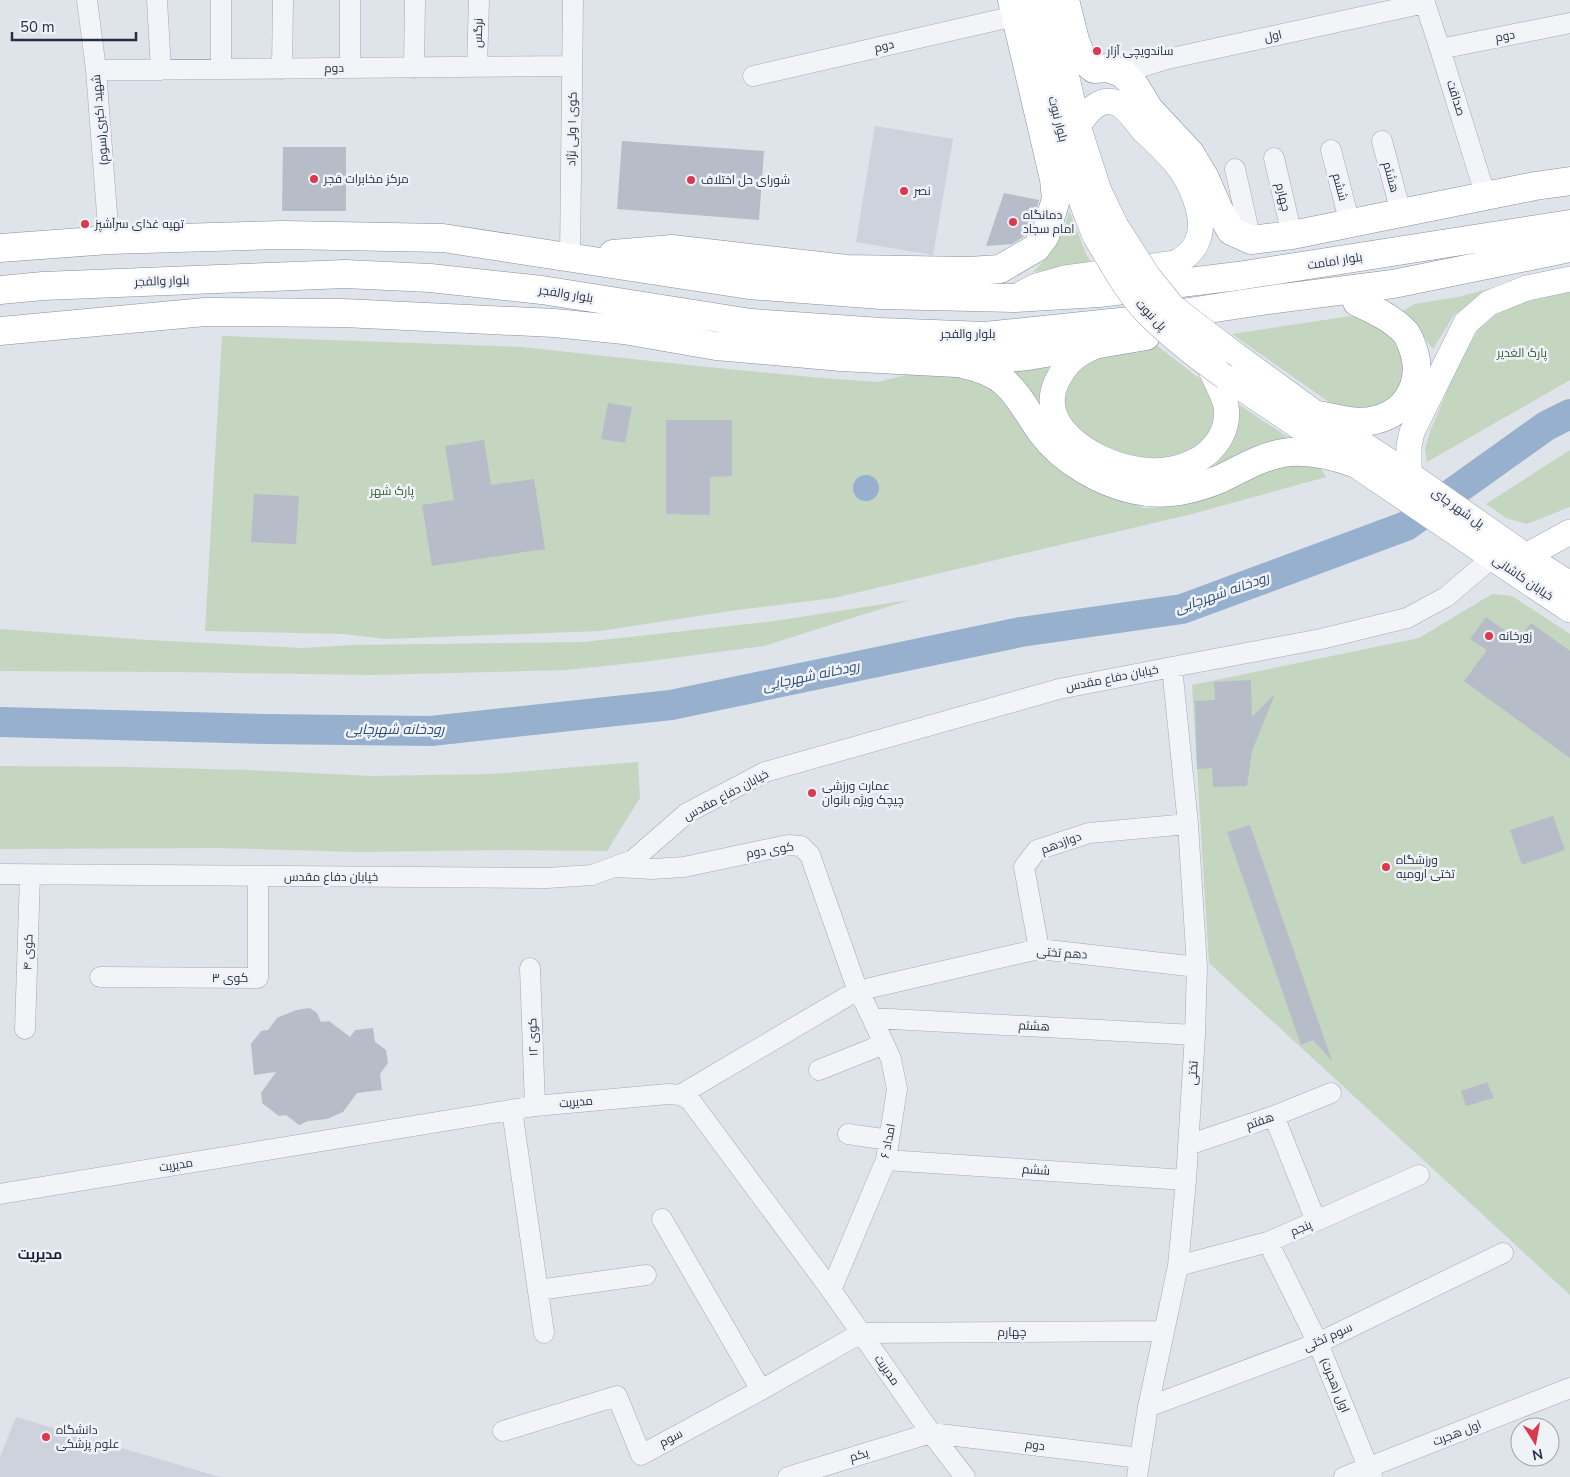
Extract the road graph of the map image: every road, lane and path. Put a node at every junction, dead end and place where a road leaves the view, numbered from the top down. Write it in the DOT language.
graph roads {
  1 [pos="87,0"];
  2 [pos="157,0"];
  3 [pos="221,0"];
  4 [pos="282,0"];
  5 [pos="350,0"];
  6 [pos="415,0"];
  7 [pos="479,0"];
  8 [pos="573,0"];
  9 [pos="1049,0"];
  10 [pos="1065,0"];
  11 [pos="1424,1"];
  12 [pos="1019,5"];
  13 [pos="1570,23"];
  14 [pos="1440,49"];
  15 [pos="572,66"];
  16 [pos="477,67"];
  17 [pos="350,68"];
  18 [pos="414,68"];
  19 [pos="221,69"];
  20 [pos="282,69"];
  21 [pos="96,70"];
  22 [pos="161,70"];
  23 [pos="1122,74"];
  24 [pos="753,76"];
  25 [pos="1078,126"];
  26 [pos="1382,142"];
  27 [pos="1330,150"];
  28 [pos="1274,158"];
  29 [pos="1235,169"];
  30 [pos="1570,181"];
  31 [pos="1486,196"];
  32 [pos="1401,213"];
  33 [pos="1350,224"];
  34 [pos="1570,224"];
  35 [pos="1106,231"];
  36 [pos="1292,235"];
  37 [pos="109,240"];
  38 [pos="1251,240"];
  39 [pos="0,248"];
  40 [pos="1570,248"];
  41 [pos="570,258"];
  42 [pos="1570,279"];
  43 [pos="1393,284"];
  44 [pos="0,290"];
  45 [pos="1014,298"];
  46 [pos="1356,302"];
  47 [pos="0,331"];
  48 [pos="1104,343"];
  49 [pos="957,363"];
  50 [pos="1216,371"];
  51 [pos="1318,415"];
  52 [pos="1354,464"];
  53 [pos="1409,474"];
  54 [pos="1570,532"];
  55 [pos="1500,550"];
  56 [pos="1570,584"];
  57 [pos="1570,610"];
  58 [pos="1172,666"];
  59 [pos="1188,824"];
  60 [pos="614,867"];
  61 [pos="0,874"];
  62 [pos="30,875"];
  63 [pos="258,876"];
  64 [pos="1038,949"];
  65 [pos="1198,967"];
  66 [pos="530,968"];
  67 [pos="100,977"];
  68 [pos="858,992"];
  69 [pos="872,1018"];
  70 [pos="25,1030"];
  71 [pos="1196,1035"];
  72 [pos="884,1044"];
  73 [pos="819,1070"];
  74 [pos="1332,1093"];
  75 [pos="680,1095"];
  76 [pos="535,1106"];
  77 [pos="512,1110"];
  78 [pos="1274,1116"];
  79 [pos="848,1134"];
  80 [pos="1188,1146"];
  81 [pos="887,1150"];
  82 [pos="1419,1175"];
  83 [pos="1186,1180"];
  84 [pos="0,1194"];
  85 [pos="662,1219"];
  86 [pos="1316,1222"];
  87 [pos="1268,1242"];
  88 [pos="1502,1253"];
  89 [pos="1178,1266"];
  90 [pos="646,1275"];
  91 [pos="538,1290"];
  92 [pos="830,1290"];
  93 [pos="1164,1331"];
  94 [pos="544,1333"];
  95 [pos="861,1333"];
  96 [pos="1318,1343"];
  97 [pos="1570,1388"];
  98 [pos="761,1390"];
  99 [pos="1148,1407"];
  100 [pos="503,1430"];
  101 [pos="931,1433"];
  102 [pos="1138,1468"];
  103 [pos="1370,1472"];
  104 [pos="788,1477"];
  105 [pos="966,1477"];
  106 [pos="1344,1477"];
  1 -- 21 [label="street, شهید اکبری(سوم)"];
  2 -- 22 [label="street"];
  3 -- 19 [label="street"];
  4 -- 20 [label="street"];
  5 -- 17 [label="street"];
  6 -- 18 [label="street"];
  7 -- 16 [label="street, نرگس"];
  8 -- 15 [label="street, کوی ۱ ولی نژاد"];
  9 -- 25 [label="main road, بلوار نبوت"];
  10 -- 23 [label="highway"];
  11 -- 14 [label="street, صداقت"];
  11 -- 23 [label="street, اول"];
  12 -- 24 [label="street, دوم"];
  12 -- 35 [label="main road, بلوار نبوت"];
  12 -- 41 [label="highway"];
  13 -- 14 [label="street, دوم"];
  14 -- 31 [label="street, صداقت"];
  15 -- 16 [label="street, دوم"];
  15 -- 41 [label="street, کوی ۱ ولی نژاد"];
  16 -- 18 [label="street, دوم"];
  17 -- 18 [label="street, دوم"];
  17 -- 20 [label="street, دوم"];
  19 -- 20 [label="street, دوم"];
  19 -- 22 [label="street, دوم"];
  21 -- 22 [label="street, دوم"];
  21 -- 37 [label="street, شهید اکبری(سوم)"];
  23 -- 38 [label="highway"];
  25 -- 35 [label="main road, بلوار نبوت"];
  25 -- 45 [label="main road"];
  26 -- 32 [label="street, هشتم"];
  27 -- 33 [label="street, ششم"];
  28 -- 36 [label="street, چهارم"];
  29 -- 38 [label="street"];
  30 -- 31 [label="highway"];
  31 -- 32 [label="highway"];
  32 -- 33 [label="highway"];
  33 -- 36 [label="highway"];
  34 -- 45 [label="highway, بلوار امامت"];
  35 -- 50 [label="main road, پل نبوت, bridge"];
  35 -- 51 [label="main road, پل نبوت, bridge"];
  36 -- 38 [label="highway"];
  37 -- 39 [label="highway"];
  37 -- 41 [label="highway"];
  40 -- 43 [label="highway"];
  41 -- 45 [label="highway"];
  42 -- 53 [label="main road"];
  43 -- 44 [label="highway, بلوار والفجر"];
  43 -- 46 [label="highway"];
  46 -- 48 [label="highway"];
  46 -- 51 [label="highway"];
  47 -- 49 [label="highway"];
  48 -- 49 [label="highway"];
  48 -- 50 [label="main road"];
  49 -- 52 [label="highway"];
  50 -- 52 [label="main road, پل نبوت"];
  51 -- 53 [label="main road, پل شهر چای"];
  52 -- 55 [label="main road, پل شهر چای"];
  53 -- 55 [label="main road, پل شهر چای"];
  54 -- 55 [label="main road"];
  55 -- 56 [label="main road, خیابان کاشانی"];
  55 -- 57 [label="main road, خیابان کاشانی"];
  55 -- 58 [label="street, خیابان دفاع مقدس"];
  58 -- 59 [label="street, تختی"];
  58 -- 60 [label="street, خیابان دفاع مقدس"];
  59 -- 64 [label="street, دوازدهم"];
  59 -- 65 [label="street, تختی"];
  60 -- 63 [label="street, خیابان دفاع مقدس"];
  60 -- 68 [label="street, کوی دوم"];
  61 -- 62 [label="street, خیابان دفاع مقدس"];
  62 -- 63 [label="street, خیابان دفاع مقدس"];
  62 -- 70 [label="street, کوی ۴"];
  63 -- 67 [label="street, کوی ۳"];
  64 -- 65 [label="street, دهم تختی"];
  64 -- 68 [label="street, دهم تختی"];
  65 -- 71 [label="street, تختی"];
  66 -- 76 [label="street, کوی ۱۲"];
  68 -- 69 [label="street, امداد ۶"];
  68 -- 75 [label="street, دهم تختی"];
  69 -- 71 [label="street, هشتم"];
  69 -- 72 [label="street, امداد ۶"];
  71 -- 80 [label="street, تختی"];
  72 -- 73 [label="street"];
  72 -- 81 [label="street, امداد ۶"];
  74 -- 78 [label="street, هفتم"];
  75 -- 76 [label="street, مدیریت"];
  75 -- 92 [label="street, مدیریت"];
  76 -- 77 [label="street, مدیریت"];
  77 -- 84 [label="street, مدیریت"];
  77 -- 91 [label="street"];
  78 -- 80 [label="street, هفتم"];
  78 -- 86 [label="street"];
  79 -- 81 [label="street, ششم"];
  80 -- 83 [label="street, تختی"];
  81 -- 83 [label="street, ششم"];
  81 -- 92 [label="street, امداد ۶"];
  82 -- 86 [label="street, پنجم"];
  83 -- 89 [label="street, تختی"];
  85 -- 98 [label="street"];
  86 -- 87 [label="street, پنجم"];
  87 -- 89 [label="street, پنجم"];
  87 -- 96 [label="street, اول (هجرت)"];
  88 -- 96 [label="street, سوم تختی"];
  89 -- 93 [label="street, تختی"];
  90 -- 91 [label="street"];
  91 -- 94 [label="street"];
  92 -- 95 [label="street, مدیریت"];
  93 -- 95 [label="street, چهارم"];
  93 -- 99 [label="street, تختی"];
  95 -- 98 [label="street, سوم"];
  95 -- 101 [label="street, مدیریت"];
  96 -- 99 [label="street, سوم تختی"];
  96 -- 103 [label="street, اول (هجرت)"];
  97 -- 103 [label="street, اول هجرت"];
  98 -- 100 [label="street, سوم"];
  99 -- 102 [label="street, تختی"];
  101 -- 102 [label="street, دوم"];
  101 -- 104 [label="street, یکم"];
  101 -- 105 [label="street, مدیریت"];
  103 -- 106 [label="street, اول هجرت"];
}
